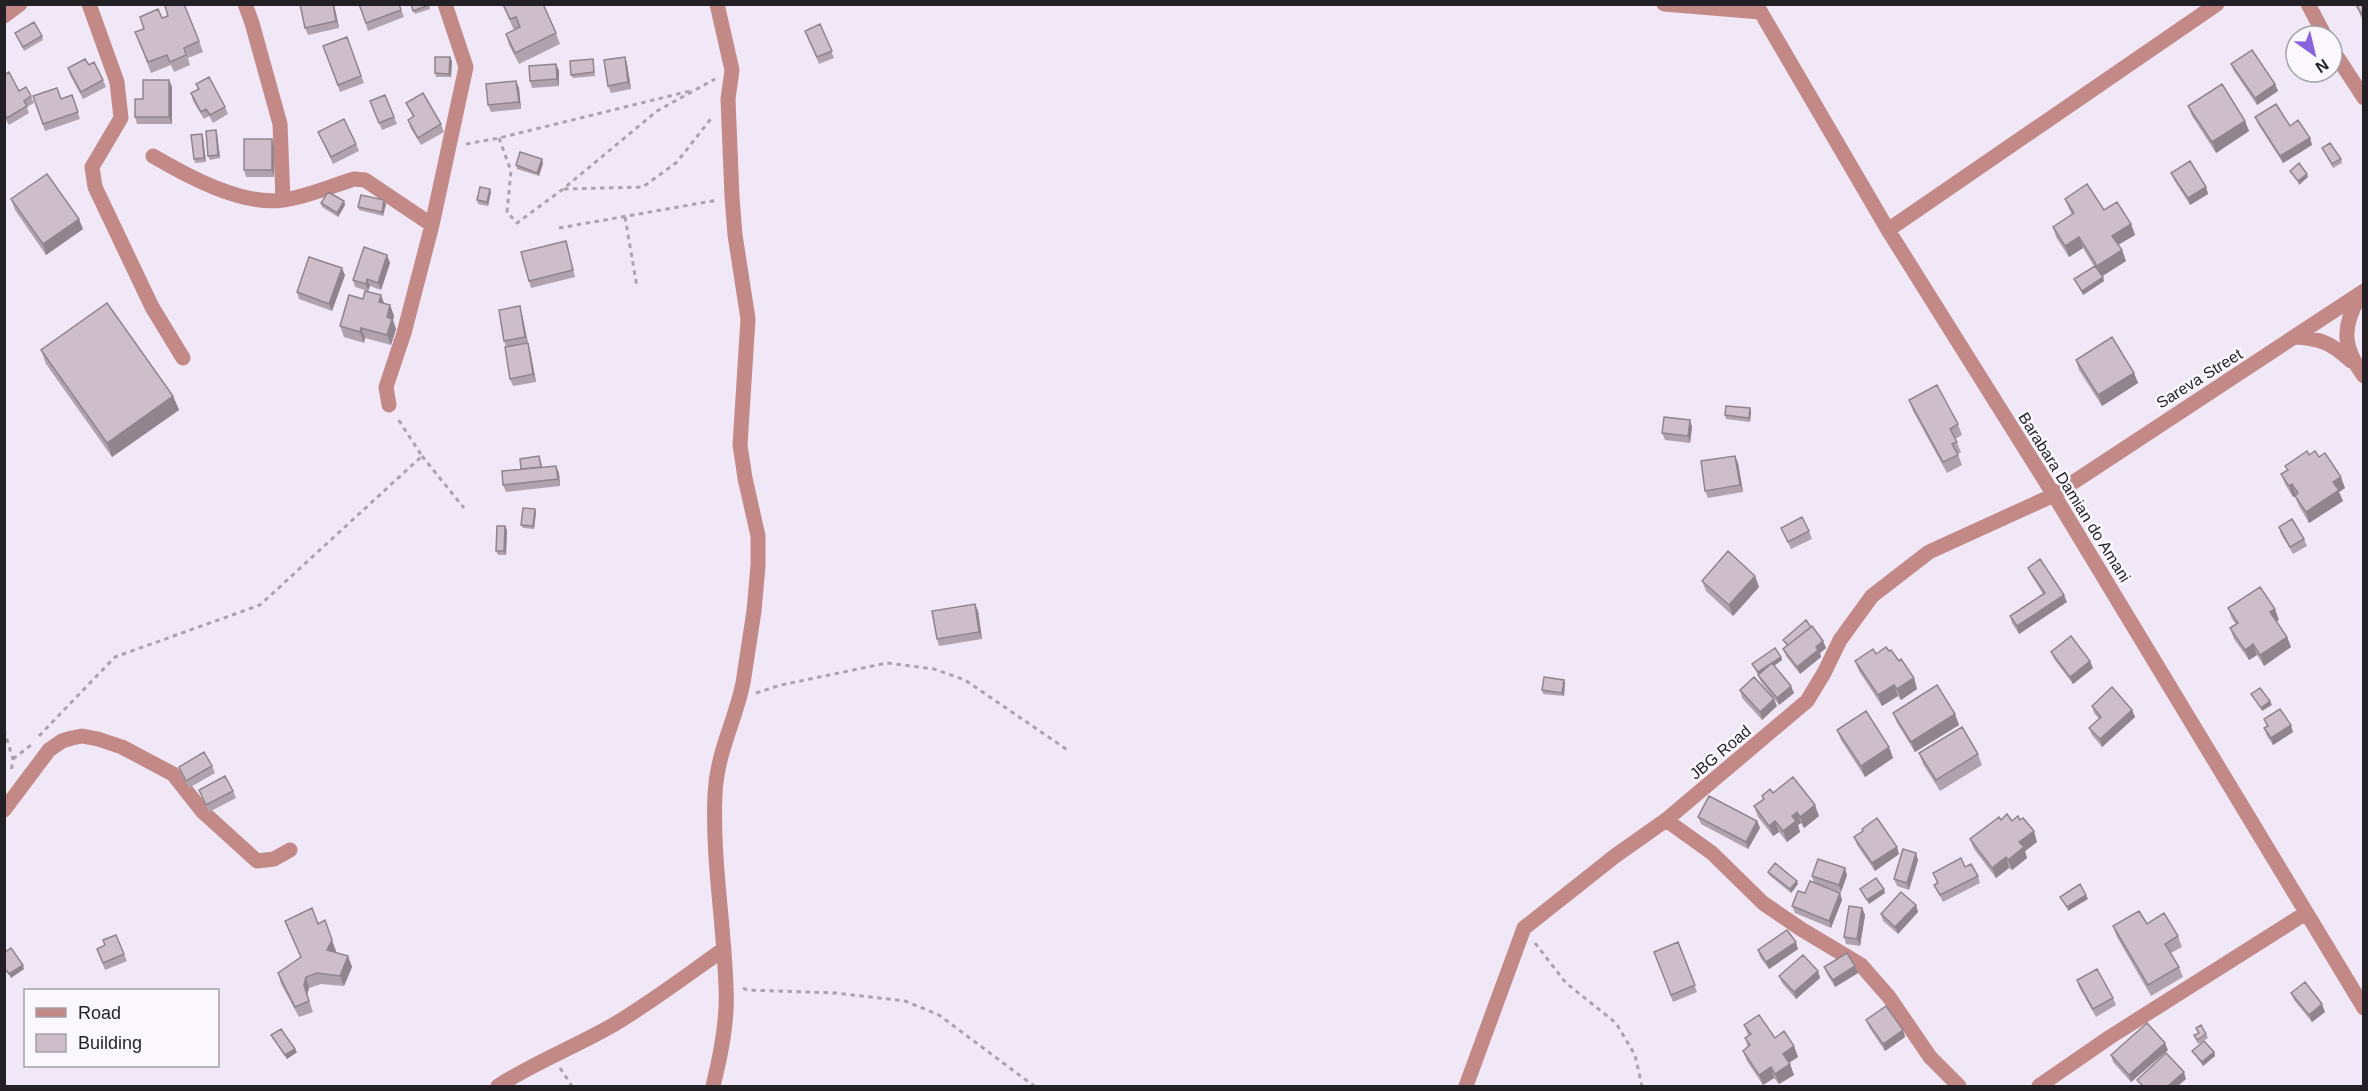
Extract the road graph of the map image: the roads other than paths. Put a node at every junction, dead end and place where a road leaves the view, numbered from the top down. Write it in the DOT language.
graph roads {
  1 [pos="20,4"];
  2 [pos="89,4"];
  3 [pos="245,4"];
  4 [pos="445,4"];
  5 [pos="717,4"];
  6 [pos="1664,4"];
  7 [pos="2217,4"];
  8 [pos="2308,4"];
  9 [pos="1758,8"];
  10 [pos="4,16"];
  11 [pos="2319,24"];
  12 [pos="2344,67"];
  13 [pos="2364,98"];
  14 [pos="153,156"];
  15 [pos="283,200"];
  16 [pos="432,225"];
  17 [pos="1888,230"];
  18 [pos="2362,292"];
  19 [pos="2296,337"];
  20 [pos="183,358"];
  21 [pos="2359,370"];
  22 [pos="389,405"];
  23 [pos="2054,495"];
  24 [pos="6,808"];
  25 [pos="1666,820"];
  26 [pos="290,850"];
  27 [pos="2306,914"];
  28 [pos="724,949"];
  29 [pos="2364,1008"];
  30 [pos="498,1086"];
  31 [pos="713,1086"];
  32 [pos="1466,1086"];
  33 [pos="1959,1086"];
  34 [pos="2038,1086"];
  1 -- 10 [label="street"];
  2 -- 20 [label="street"];
  3 -- 15 [label="street"];
  4 -- 16 [label="street"];
  5 -- 28 [label="street"];
  6 -- 9 [label="street"];
  7 -- 17 [label="street"];
  8 -- 11 [label="street"];
  9 -- 17 [label="street, Barabara Damian do Amani"];
  12 -- 13 [label="street"];
  14 -- 15 [label="street"];
  15 -- 16 [label="street"];
  16 -- 22 [label="street"];
  17 -- 23 [label="street, Barabara Damian do Amani"];
  18 -- 19 [label="street, Sareva Street"];
  18 -- 21 [label="street"];
  19 -- 21 [label="street"];
  19 -- 23 [label="street, Sareva Street"];
  23 -- 25 [label="street, JBG Road"];
  23 -- 27 [label="street, Barabara Damian do Amani"];
  24 -- 26 [label="street"];
  25 -- 32 [label="street, JBG Road"];
  25 -- 33 [label="street"];
  27 -- 29 [label="street, Barabara Damian do Amani"];
  27 -- 34 [label="street"];
  28 -- 30 [label="street"];
  28 -- 31 [label="street"];
}
